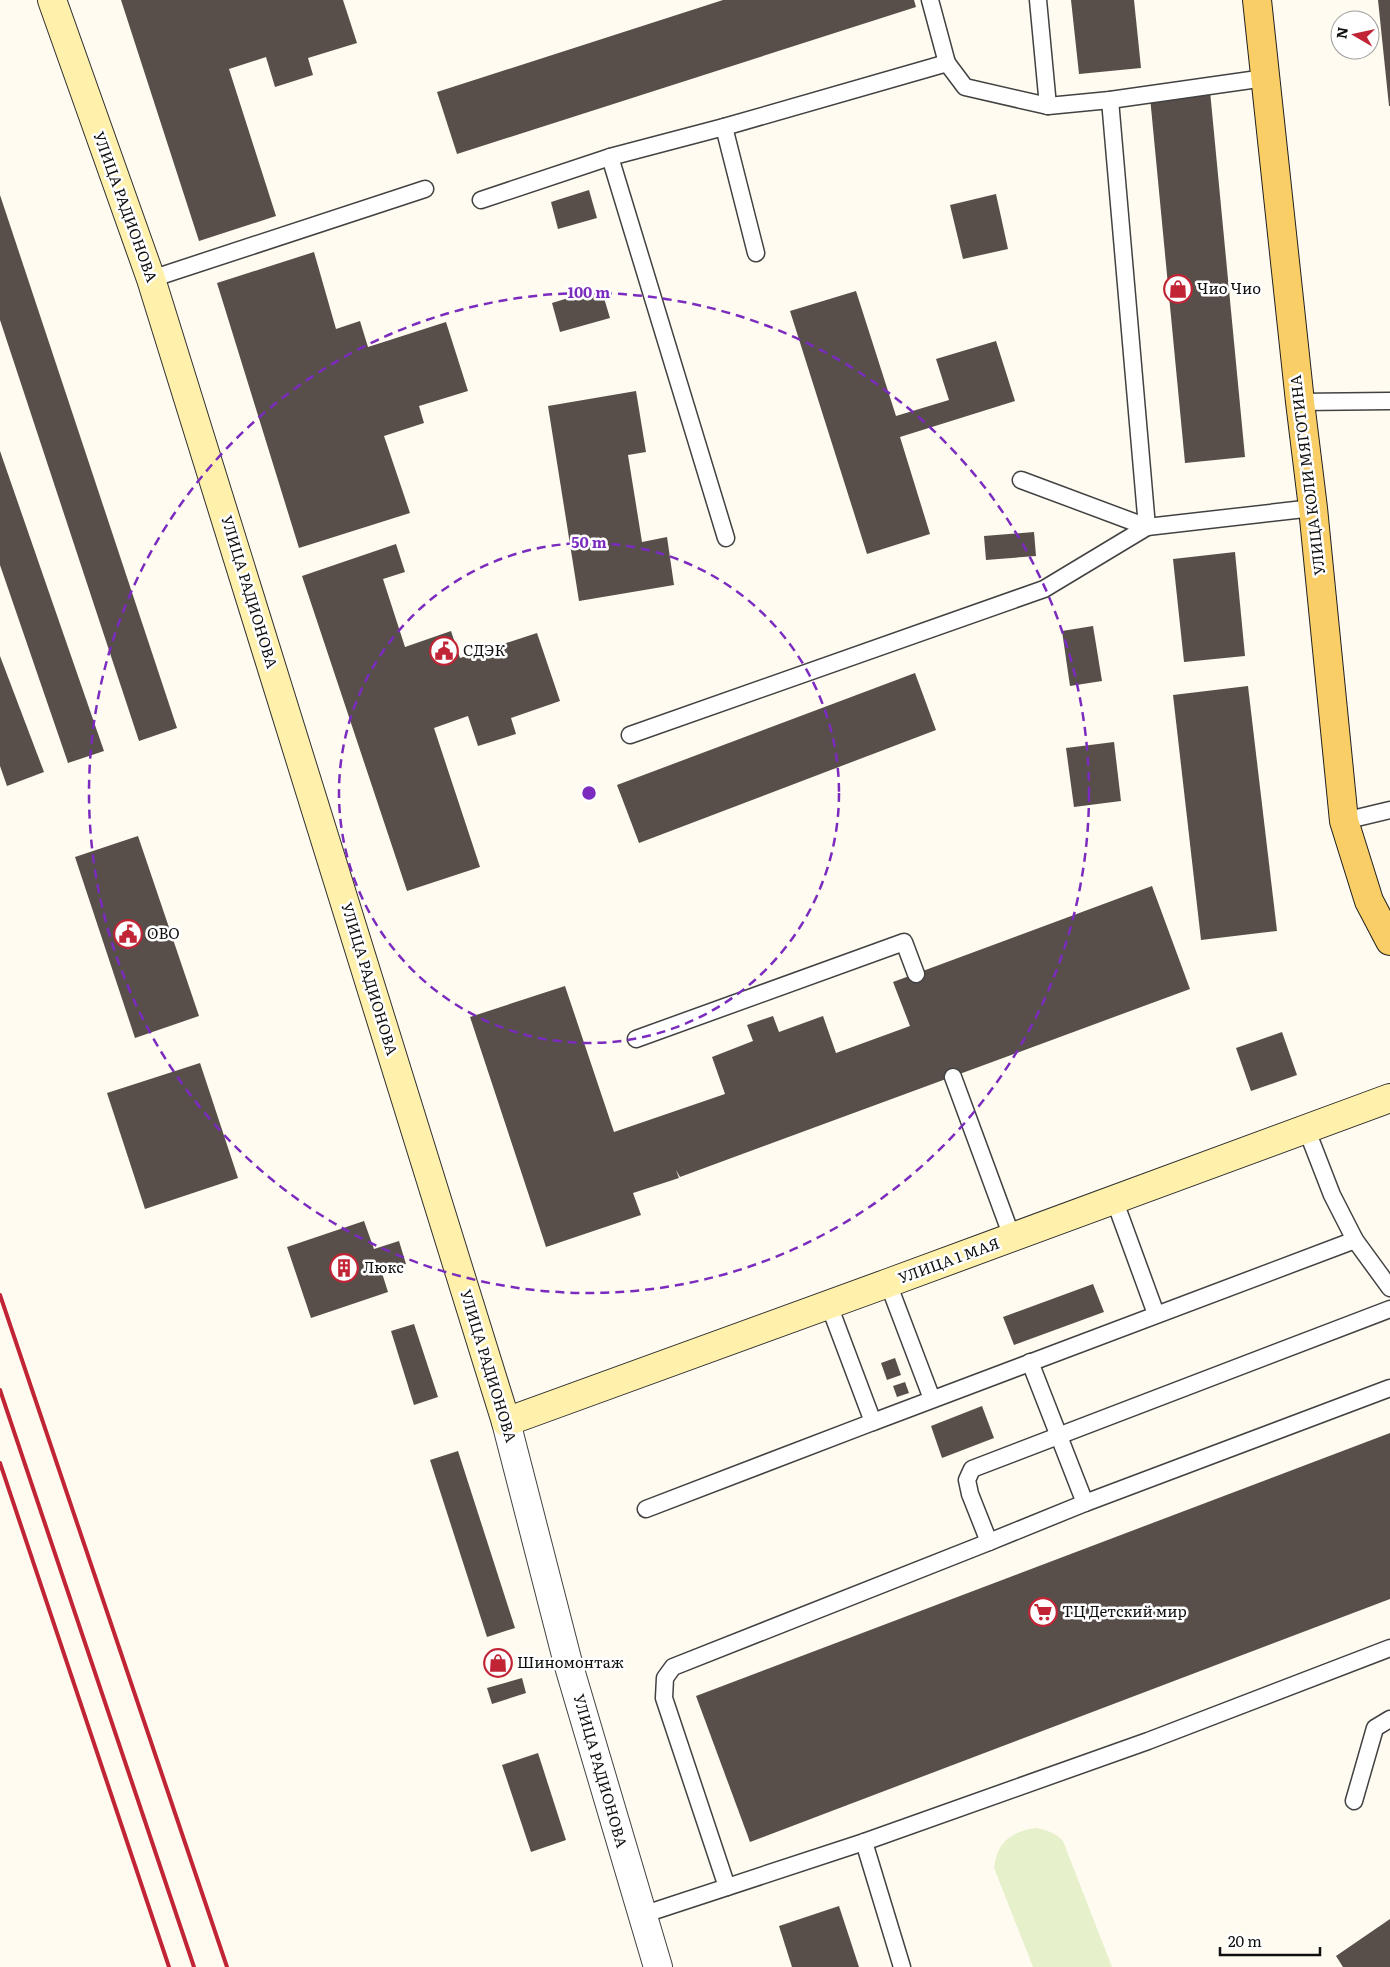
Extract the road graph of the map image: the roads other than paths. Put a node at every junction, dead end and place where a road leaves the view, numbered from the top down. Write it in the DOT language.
graph roads {
  1 [pos="52,0"];
  2 [pos="930,0"];
  3 [pos="1038,0"];
  4 [pos="1257,0"];
  5 [pos="947,63"];
  6 [pos="1265,78"];
  7 [pos="1110,100"];
  8 [pos="1048,106"];
  9 [pos="724,127"];
  10 [pos="610,157"];
  11 [pos="425,189"];
  12 [pos="481,200"];
  13 [pos="756,253"];
  14 [pos="152,279"];
  15 [pos="1390,400"];
  16 [pos="1300,402"];
  17 [pos="1021,480"];
  18 [pos="1313,508"];
  19 [pos="1147,527"];
  20 [pos="726,538"];
  21 [pos="630,735"];
  22 [pos="1390,810"];
  23 [pos="1344,821"];
  24 [pos="1390,941"];
  25 [pos="916,974"];
  26 [pos="636,1039"];
  27 [pos="953,1077"];
  28 [pos="1390,1098"];
  29 [pos="1306,1128"];
  30 [pos="1114,1199"];
  31 [pos="1012,1237"];
  32 [pos="1355,1240"];
  33 [pos="888,1283"];
  34 [pos="1390,1288"];
  35 [pos="829,1305"];
  36 [pos="1390,1309"];
  37 [pos="1156,1314"];
  38 [pos="1030,1362"];
  39 [pos="1390,1388"];
  40 [pos="932,1399"];
  41 [pos="506,1422"];
  42 [pos="873,1422"];
  43 [pos="1058,1436"];
  44 [pos="1085,1503"];
  45 [pos="646,1509"];
  46 [pos="989,1542"];
  47 [pos="1390,1648"];
  48 [pos="1390,1719"];
  49 [pos="1354,1801"];
  50 [pos="864,1842"];
  51 [pos="728,1887"];
  52 [pos="642,1915"];
  53 [pos="658,1967"];
  54 [pos="902,1967"];
  1 -- 14 [label="street, УЛИЦА РАДИОНОВА"];
  2 -- 5 [label="lane"];
  3 -- 8 [label="lane"];
  4 -- 6 [label="main road, УЛИЦА КОЛИ МЯГОТИНА"];
  5 -- 8 [label="lane"];
  5 -- 9 [label="lane"];
  6 -- 7 [label="lane"];
  6 -- 16 [label="main road, УЛИЦА КОЛИ МЯГОТИНА"];
  7 -- 8 [label="lane"];
  7 -- 19 [label="lane"];
  9 -- 10 [label="lane"];
  9 -- 13 [label="lane"];
  10 -- 12 [label="lane"];
  10 -- 20 [label="lane"];
  11 -- 14 [label="lane"];
  14 -- 41 [label="street, УЛИЦА РАДИОНОВА"];
  15 -- 16 [label="lane"];
  16 -- 18 [label="main road, УЛИЦА КОЛИ МЯГОТИНА"];
  17 -- 19 [label="lane"];
  18 -- 19 [label="lane"];
  18 -- 23 [label="main road, УЛИЦА КОЛИ МЯГОТИНА"];
  19 -- 21 [label="lane"];
  22 -- 23 [label="lane"];
  23 -- 24 [label="main road, УЛИЦА КОЛИ МЯГОТИНА"];
  25 -- 26 [label="lane"];
  27 -- 31 [label="lane"];
  28 -- 29 [label="street, УЛИЦА 1 МАЯ"];
  29 -- 30 [label="street, УЛИЦА 1 МАЯ"];
  29 -- 32 [label="lane"];
  30 -- 31 [label="street, УЛИЦА 1 МАЯ"];
  30 -- 37 [label="lane"];
  31 -- 33 [label="street, УЛИЦА 1 МАЯ"];
  32 -- 34 [label="lane"];
  32 -- 37 [label="lane"];
  33 -- 35 [label="street, УЛИЦА 1 МАЯ"];
  33 -- 40 [label="lane"];
  35 -- 41 [label="street, УЛИЦА 1 МАЯ"];
  35 -- 42 [label="lane"];
  36 -- 43 [label="lane"];
  37 -- 38 [label="lane"];
  38 -- 40 [label="lane"];
  38 -- 43 [label="lane"];
  39 -- 44 [label="lane"];
  40 -- 42 [label="lane"];
  41 -- 52 [label="street, УЛИЦА РАДИОНОВА"];
  42 -- 45 [label="lane"];
  43 -- 44 [label="lane"];
  43 -- 46 [label="lane"];
  44 -- 46 [label="lane"];
  46 -- 51 [label="lane"];
  47 -- 50 [label="lane"];
  48 -- 49 [label="lane"];
  50 -- 51 [label="lane"];
  50 -- 54 [label="lane"];
  51 -- 52 [label="lane"];
  52 -- 53 [label="street, УЛИЦА РАДИОНОВА"];
}
